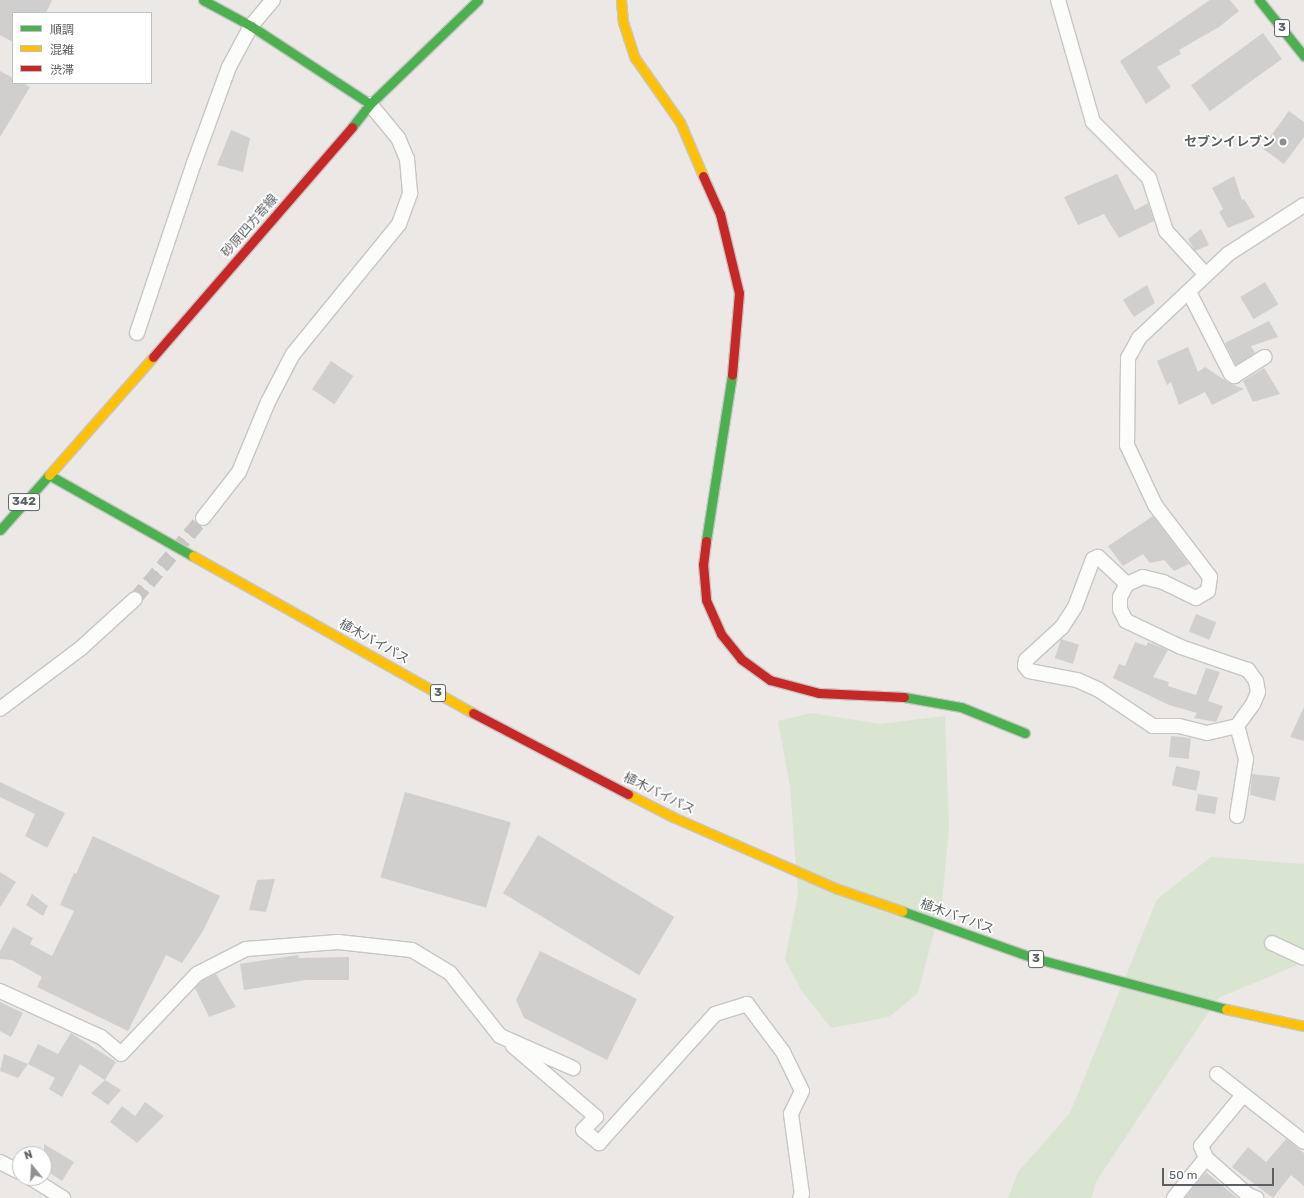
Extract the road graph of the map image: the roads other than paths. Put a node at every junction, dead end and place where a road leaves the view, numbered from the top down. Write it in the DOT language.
graph roads {
  1 [pos="203,0"];
  2 [pos="273,0"];
  3 [pos="478,0"];
  4 [pos="621,0"];
  5 [pos="1058,0"];
  6 [pos="1259,0"];
  7 [pos="251,26"];
  8 [pos="1304,56"];
  9 [pos="370,104"];
  10 [pos="1304,205"];
  11 [pos="1206,275"];
  12 [pos="1189,292"];
  13 [pos="137,333"];
  14 [pos="1265,357"];
  15 [pos="49,475"];
  16 [pos="203,518"];
  17 [pos="0,530"];
  18 [pos="1127,584"];
  19 [pos="135,600"];
  20 [pos="0,709"];
  21 [pos="1237,726"];
  22 [pos="1025,733"];
  23 [pos="1237,816"];
  24 [pos="1272,943"];
  25 [pos="1304,958"];
  26 [pos="0,991"];
  27 [pos="1304,1026"];
  28 [pos="500,1036"];
  29 [pos="573,1068"];
  30 [pos="1217,1074"];
  31 [pos="1243,1095"];
  32 [pos="1304,1142"];
  33 [pos="1206,1158"];
  34 [pos="0,1162"];
  35 [pos="12,1168"];
  36 [pos="44,1186"];
  37 [pos="63,1198"];
  38 [pos="800,1198"];
  39 [pos="1174,1198"];
  40 [pos="1256,1198"];
  1 -- 7 [label="main road"];
  2 -- 7 [label="street"];
  3 -- 9 [label="main road, 砂原四方寄線 / 342"];
  4 -- 22 [label="main road"];
  5 -- 11 [label="street"];
  6 -- 8 [label="main road, 3"];
  7 -- 9 [label="main road"];
  7 -- 13 [label="street"];
  9 -- 15 [label="main road, 砂原四方寄線 / 342"];
  9 -- 16 [label="street"];
  10 -- 11 [label="street"];
  11 -- 12 [label="street"];
  12 -- 14 [label="street"];
  12 -- 18 [label="street"];
  15 -- 17 [label="main road, 342"];
  15 -- 27 [label="main road, 植木バイパス / 3"];
  18 -- 21 [label="street"];
  18 -- 21 [label="street"];
  19 -- 20 [label="street"];
  21 -- 23 [label="street"];
  24 -- 25 [label="street"];
  26 -- 28 [label="street"];
  28 -- 29 [label="street"];
  28 -- 38 [label="street"];
  30 -- 31 [label="street"];
  31 -- 32 [label="street"];
  31 -- 33 [label="street"];
  33 -- 39 [label="street"];
  33 -- 40 [label="street"];
  34 -- 35 [label="street"];
  36 -- 37 [label="street"];
}
